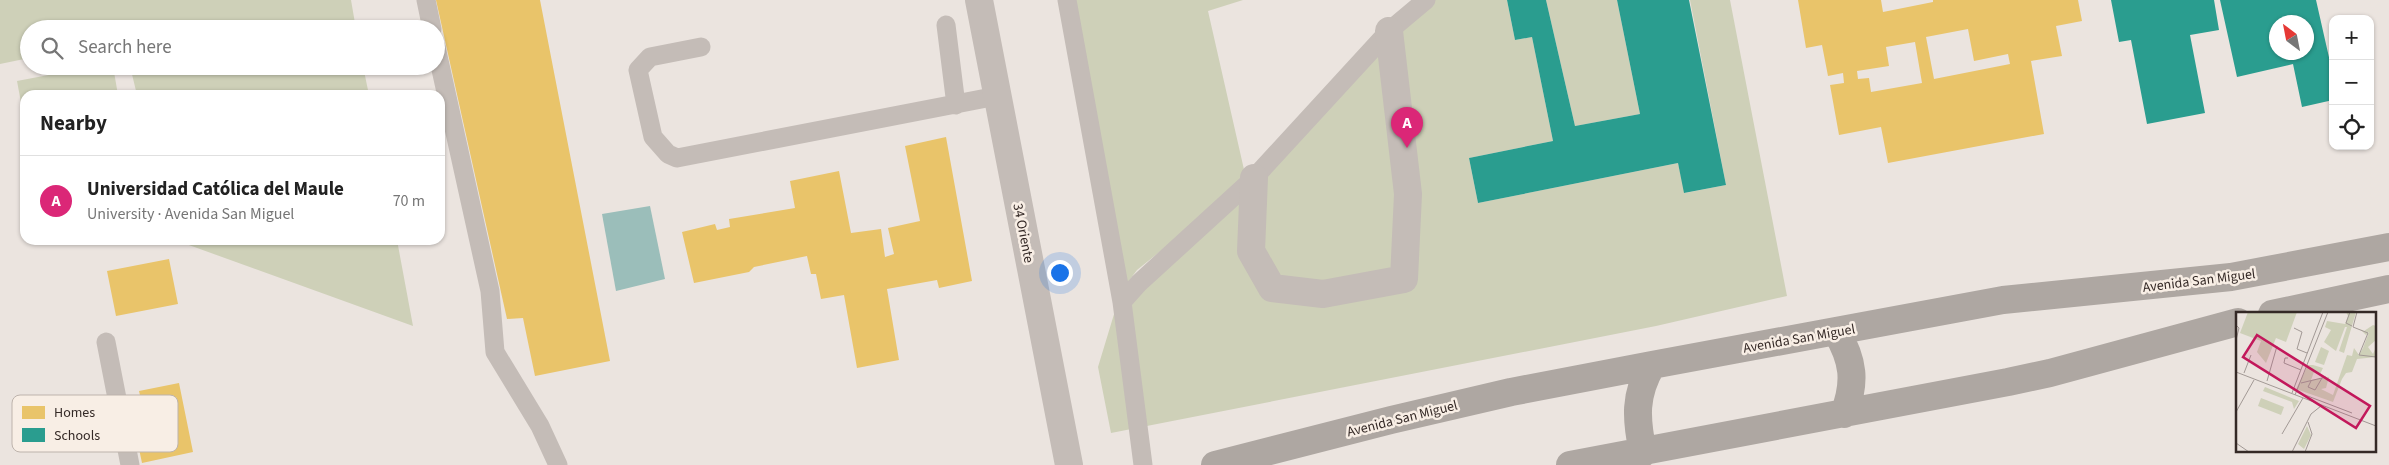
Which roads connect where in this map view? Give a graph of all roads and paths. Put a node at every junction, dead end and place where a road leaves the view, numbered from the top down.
1 (426, 0) edge
2 (979, 0) edge
3 (1067, 0) edge
4 (1426, 0) edge
5 (430, 20) edge
6 (946, 25) dead end
7 (1390, 31) junction
8 (701, 46) dead end
9 (442, 75) edge
10 (997, 96) junction
11 (956, 104) junction
12 (1254, 178) junction
13 (2389, 247) edge
14 (2389, 290) edge
15 (1122, 302) junction
16 (2282, 312) edge
17 (2236, 323) edge
18 (1836, 331) junction
19 (106, 342) dead end
20 (1652, 365) junction
21 (116, 395) edge
22 (1844, 414) junction
23 (127, 452) edge
24 (1643, 453) junction
25 (130, 465) edge
26 (558, 465) edge
27 (1069, 465) edge
28 (1143, 465) edge
29 (1215, 465) edge
30 (1570, 465) edge

1 - 5 lane
2 - 10 street, 34 Oriente
3 - 15 lane
4 - 7 lane
6 - 11 lane
7 - 12 lane
7 - 12 street
8 - 11 lane
9 - 26 lane
10 - 11 lane
10 - 27 street, 34 Oriente
12 - 15 lane
13 - 18 highway, Avenida San Miguel
14 - 16 highway
15 - 28 lane
17 - 22 highway
18 - 20 highway, Avenida San Miguel
18 - 22 highway
19 - 21 lane
20 - 24 highway
20 - 29 highway, Avenida San Miguel
22 - 24 highway
23 - 25 lane
24 - 30 highway

